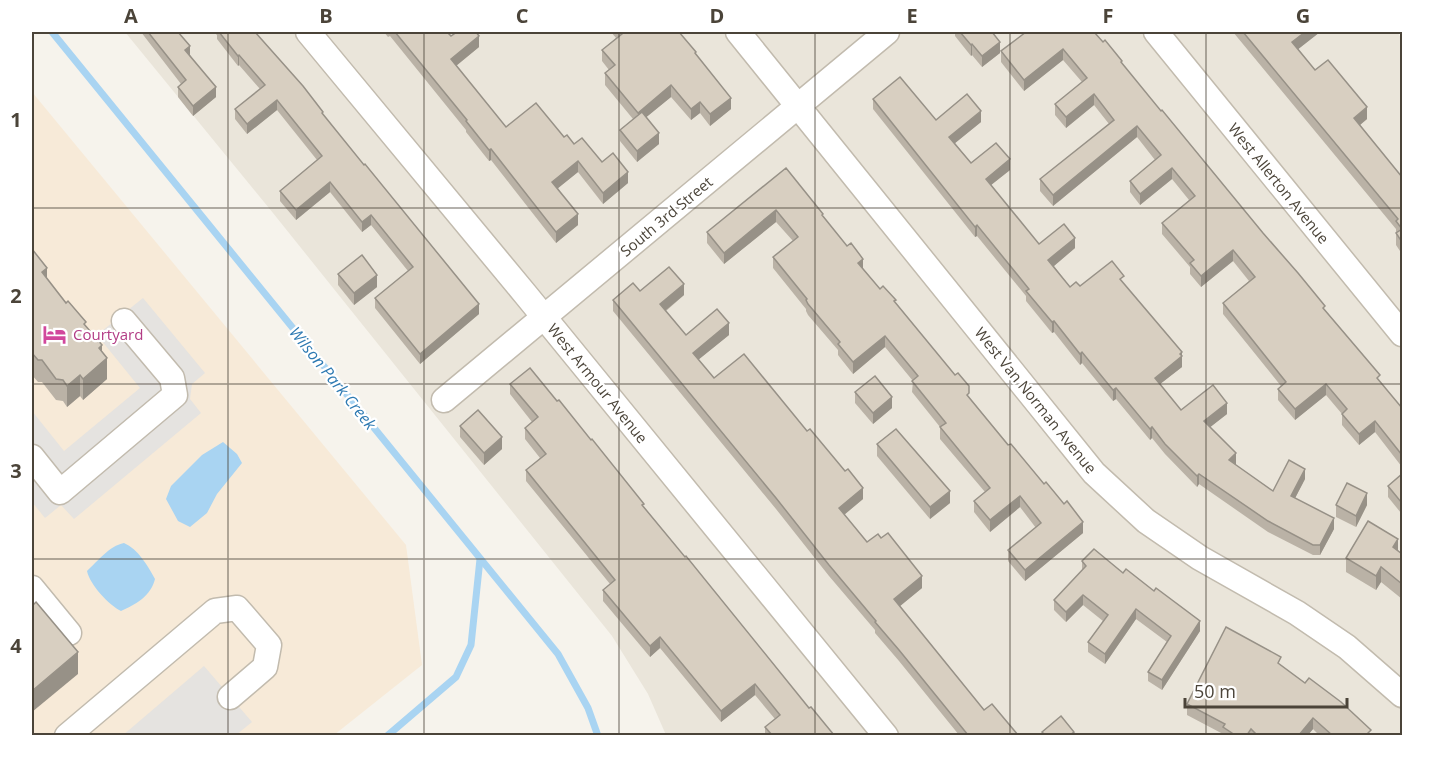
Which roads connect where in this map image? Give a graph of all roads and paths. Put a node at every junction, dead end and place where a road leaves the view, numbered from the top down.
1 (308, 32) edge
2 (738, 32) edge
3 (887, 32) edge
4 (1156, 32) edge
5 (799, 105) junction
6 (544, 317) junction
7 (124, 321) dead end
8 (1402, 334) edge
9 (444, 400) dead end
10 (32, 457) edge
11 (32, 588) edge
12 (69, 633) dead end
13 (1402, 695) edge
14 (230, 697) dead end
15 (67, 735) edge
16 (886, 735) edge

1 - 6 street, West Armour Avenue
2 - 5 street, West Van Norman Avenue
3 - 5 street, South 3rd Street
4 - 8 street, West Allerton Avenue
5 - 6 street, South 3rd Street
5 - 13 street, West Van Norman Avenue
6 - 9 street, South 3rd Street
6 - 16 street, West Armour Avenue
7 - 10 street
11 - 12 street
14 - 15 street

